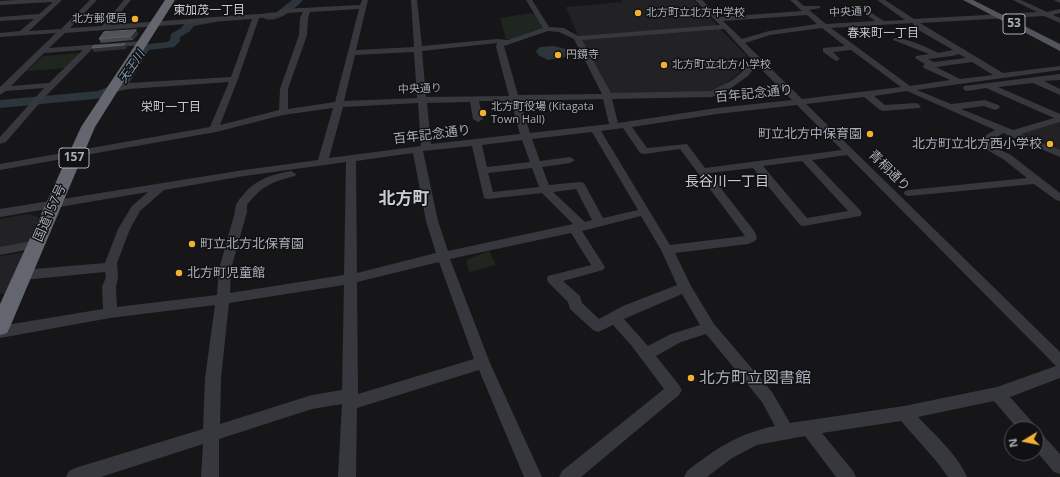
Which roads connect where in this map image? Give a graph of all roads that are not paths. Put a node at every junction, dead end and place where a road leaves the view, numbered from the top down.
1 (52, 0) edge
2 (59, 0) edge
3 (94, 0) edge
4 (128, 0) edge
5 (170, 0) edge
6 (414, 0) edge
7 (529, 0) edge
8 (698, 0) edge
9 (793, 0) edge
10 (880, 0) edge
11 (967, 0) edge
12 (974, 0) edge
13 (1016, 0) edge
14 (1, 2) edge
15 (364, 3) edge
16 (818, 6) dead end
17 (861, 8) dead end
18 (308, 9) junction
19 (804, 10) junction
20 (1060, 11) edge
21 (1047, 14) junction
22 (41, 16) junction
23 (256, 16) junction
24 (1002, 16) junction
25 (0, 19) edge
26 (718, 20) junction
27 (914, 21) junction
28 (1060, 21) edge
29 (881, 22) junction
30 (154, 25) junction
31 (823, 26) junction
32 (726, 27) junction
33 (104, 28) junction
34 (547, 29) junction
35 (60, 31) junction
36 (21, 34) junction
37 (0, 36) edge
38 (577, 38) junction
39 (897, 40) dead end
40 (507, 42) junction
41 (741, 42) junction
42 (142, 43) junction
43 (1060, 44) edge
44 (90, 47) junction
45 (852, 48) junction
46 (1060, 48) edge
47 (417, 49) junction
48 (960, 50) junction
49 (41, 51) junction
50 (352, 53) junction
51 (937, 56) junction
52 (836, 59) dead end
53 (975, 59) junction
54 (760, 63) junction
55 (933, 65) junction
56 (1060, 68) edge
57 (1000, 75) junction
58 (774, 76) junction
59 (1060, 77) edge
60 (234, 79) junction
61 (1033, 80) junction
62 (958, 81) junction
63 (53, 85) junction
64 (988, 86) junction
65 (907, 88) junction
66 (112, 89) junction
67 (1, 91) edge
68 (1060, 92) edge
69 (712, 94) junction
70 (866, 94) junction
71 (919, 94) junction
72 (607, 95) junction
73 (515, 98) junction
74 (474, 99) junction
75 (422, 100) junction
76 (800, 102) junction
77 (339, 104) junction
78 (916, 106) dead end
79 (949, 107) junction
80 (995, 108) dead end
81 (717, 111) junction
82 (283, 112) junction
83 (1060, 118) edge
84 (478, 120) dead end
85 (626, 125) junction
86 (614, 126) junction
87 (595, 128) junction
88 (214, 129) junction
89 (1006, 132) junction
90 (527, 136) junction
91 (0, 141) edge
92 (476, 142) junction
93 (422, 149) junction
94 (850, 152) junction
95 (1060, 154) edge
96 (75, 155) junction
97 (805, 158) junction
98 (351, 159) junction
99 (570, 160) dead end
100 (323, 162) junction
101 (537, 164) junction
102 (756, 164) junction
103 (0, 167) edge
104 (482, 170) junction
105 (313, 171) dead end
106 (703, 171) junction
107 (1036, 180) junction
108 (160, 187) junction
109 (545, 189) junction
110 (909, 193) dead end
111 (1060, 198) edge
112 (55, 204) junction
113 (644, 212) junction
114 (0, 213) edge
115 (599, 222) junction
116 (578, 227) junction
117 (37, 244) junction
118 (0, 250) edge
119 (667, 250) junction
120 (443, 256) junction
121 (111, 267) junction
122 (23, 275) junction
123 (351, 279) junction
124 (685, 287) junction
125 (223, 299) junction
126 (110, 313) junction
127 (614, 317) junction
128 (0, 327) edge
129 (709, 328) junction
130 (0, 332) edge
131 (647, 355) junction
132 (1060, 361) edge
133 (483, 363) junction
134 (1060, 371) edge
135 (997, 394) junction
136 (350, 399) junction
137 (904, 413) junction
138 (1021, 421) edge
139 (808, 427) junction
140 (786, 431) junction
141 (210, 435) junction
142 (1044, 448) edge
143 (1060, 466) edge
144 (75, 477) edge
145 (210, 477) edge
146 (348, 477) edge
147 (533, 477) edge
148 (568, 477) edge
149 (693, 477) edge
150 (847, 477) edge
151 (958, 477) edge

1 - 14 street
2 - 22 street
3 - 35 street
4 - 33 street
5 - 30 highway, 国道157号 / 157
6 - 47 street
7 - 34 street
8 - 26 street, 青桐通り
9 - 19 street
10 - 27 street
11 - 24 main road, 53
12 - 24 main road, 53
13 - 21 street
15 - 18 street
15 - 50 street
16 - 19 street
17 - 29 street
18 - 23 street
18 - 82 street
19 - 26 street
19 - 31 street
20 - 21 street, 中央通り
21 - 24 street, 中央通り
21 - 28 street
22 - 25 street
22 - 36 street
23 - 30 street
23 - 60 street
24 - 27 street, 中央通り
24 - 43 main road, 53
24 - 46 main road, 53
26 - 32 street, 青桐通り
27 - 29 street, 中央通り
27 - 48 street
29 - 31 street, 中央通り
30 - 33 street
30 - 42 highway, 国道157号 / 157
31 - 41 street, 中央通り
31 - 45 street
32 - 38 street
32 - 41 street, 青桐通り
33 - 35 street
34 - 38 street
34 - 40 street
35 - 36 street
35 - 49 street
36 - 37 street
38 - 72 street
39 - 51 street
40 - 47 street
40 - 73 street
41 - 54 street, 青桐通り
41 - 58 street
42 - 44 street
42 - 66 highway, 国道157号 / 157
44 - 49 street
44 - 63 street
45 - 52 street
45 - 65 street
47 - 50 street
47 - 75 street
48 - 51 street
48 - 53 street
49 - 67 street
50 - 77 street
51 - 55 street
53 - 55 street
53 - 57 street
54 - 58 street, 青桐通り
54 - 69 street, 中央通り
55 - 62 street
56 - 57 street, 百年記念通り
57 - 62 street, 百年記念通り
58 - 76 street, 青桐通り
59 - 61 street
60 - 66 street
60 - 88 street
61 - 64 street
61 - 68 street
62 - 65 street, 百年記念通り
63 - 67 street
63 - 91 street
64 - 71 street
64 - 83 street
65 - 70 street, 百年記念通り
65 - 71 street
66 - 96 highway, 国道157号 / 157
69 - 72 street, 中央通り
69 - 81 street
70 - 76 street, 百年記念通り
70 - 78 street
71 - 79 street
72 - 73 street, 中央通り
72 - 86 street
73 - 74 street, 中央通り
73 - 90 street
74 - 75 street, 中央通り
74 - 84 street
75 - 77 street, 中央通り
75 - 93 street
76 - 81 street, 百年記念通り
76 - 94 street, 青桐通り
77 - 82 street, 中央通り
77 - 100 street
79 - 80 street
79 - 89 street
81 - 85 street, 百年記念通り
82 - 88 street, 中央通り
83 - 89 street
85 - 86 street, 百年記念通り
85 - 106 street
86 - 87 street, 百年記念通り
87 - 90 street, 百年記念通り
87 - 113 street
88 - 96 street, 中央通り
89 - 95 street
89 - 107 street
90 - 92 street, 百年記念通り
90 - 101 street
92 - 93 street, 百年記念通り
92 - 104 street
93 - 98 street, 百年記念通り
93 - 120 street
94 - 97 street
94 - 132 street, 青桐通り
96 - 103 street, 中央通り
96 - 112 highway, 国道157号 / 157
97 - 102 street
97 - 102 street
98 - 100 street, 百年記念通り
98 - 123 street
99 - 101 street
100 - 108 street, 百年記念通り
101 - 104 street
101 - 109 street
102 - 106 street
104 - 109 street
105 - 125 street
106 - 119 street
107 - 110 street
107 - 111 street
108 - 112 street, 百年記念通り
108 - 121 street
109 - 115 street
109 - 116 street
112 - 114 street, 百年記念通り
112 - 117 highway, 国道157号 / 157
113 - 115 street
113 - 119 street
115 - 116 street
116 - 120 street
116 - 127 street
117 - 118 street
117 - 122 highway, 国道157号 / 157
119 - 124 street
120 - 123 street
120 - 133 street
121 - 122 street
121 - 126 street
122 - 128 highway, 国道157号 / 157
123 - 125 street
123 - 136 street
124 - 127 street
124 - 129 street
125 - 126 street
125 - 141 street
126 - 130 street
127 - 131 street
129 - 131 street
129 - 140 street
131 - 148 street
133 - 136 street
133 - 147 street
134 - 135 street
135 - 137 street
135 - 138 street
136 - 141 street
136 - 146 street
137 - 139 street
137 - 151 street
139 - 140 street
139 - 150 street
140 - 149 street
141 - 144 street
141 - 145 street
142 - 143 street

